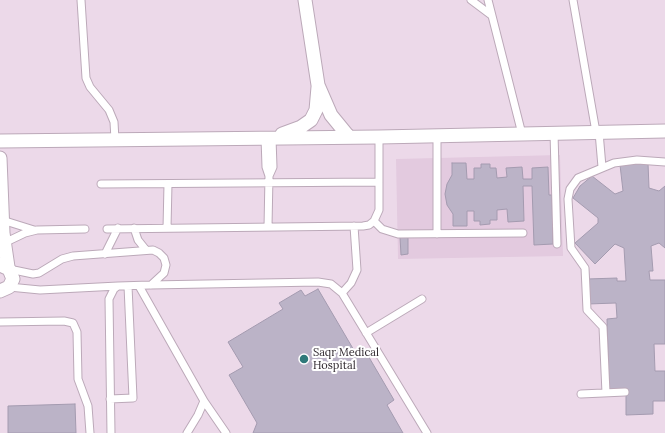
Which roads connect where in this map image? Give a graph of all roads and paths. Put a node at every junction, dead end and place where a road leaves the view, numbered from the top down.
1 (81, 0) edge
2 (305, 0) edge
3 (471, 0) edge
4 (488, 0) edge
5 (573, 0) edge
6 (491, 15) junction
7 (318, 85) junction
8 (665, 131) edge
9 (598, 132) junction
10 (554, 133) junction
11 (522, 134) junction
12 (437, 136) junction
13 (349, 137) junction
14 (378, 137) junction
15 (268, 138) junction
16 (115, 140) junction
17 (0, 141) edge
18 (0, 158) edge
19 (665, 162) edge
20 (602, 167) junction
21 (269, 180) junction
22 (379, 182) junction
23 (100, 184) dead end
24 (168, 184) junction
25 (2, 220) junction
26 (374, 221) junction
27 (354, 226) junction
28 (268, 227) junction
29 (118, 228) junction
30 (134, 228) junction
31 (167, 228) junction
32 (85, 229) dead end
33 (107, 229) dead end
34 (37, 230) junction
35 (523, 233) dead end
36 (437, 234) junction
37 (4, 243) junction
38 (557, 244) dead end
39 (146, 250) junction
40 (105, 254) junction
41 (6, 267) edge
42 (150, 285) junction
43 (118, 286) junction
44 (128, 286) junction
45 (139, 286) junction
46 (4, 289) edge
47 (342, 293) junction
48 (422, 299) dead end
49 (0, 322) edge
50 (366, 333) junction
51 (625, 392) dead end
52 (606, 393) junction
53 (581, 394) dead end
54 (110, 399) junction
55 (204, 401) junction
56 (90, 433) edge
57 (111, 433) edge
58 (188, 433) edge
59 (226, 433) edge
60 (427, 433) edge

1 - 16 lane
2 - 7 street
3 - 6 lane
4 - 6 lane
5 - 9 lane
6 - 11 lane
7 - 13 street
7 - 15 street
8 - 9 street
9 - 10 street
9 - 20 lane
10 - 11 street
10 - 38 lane
11 - 12 street
12 - 14 street
12 - 36 lane
13 - 14 street
13 - 15 street
14 - 22 lane
15 - 16 street
15 - 21 lane
16 - 17 street
18 - 25 street
19 - 20 lane
20 - 52 lane
21 - 22 lane
21 - 24 lane
21 - 28 lane
22 - 26 lane
23 - 24 lane
24 - 31 lane
25 - 34 lane
25 - 37 street
26 - 27 lane
26 - 36 lane
27 - 28 lane
27 - 47 lane
28 - 31 lane
29 - 30 lane
29 - 33 lane
29 - 40 lane
30 - 31 lane
30 - 39 lane
32 - 34 lane
34 - 37 lane
35 - 36 lane
37 - 41 street
39 - 40 lane
39 - 42 lane
40 - 41 lane
41 - 46 street
42 - 45 lane
42 - 47 lane
43 - 44 lane
43 - 46 lane
43 - 54 lane
44 - 45 lane
44 - 54 lane
45 - 55 lane
47 - 50 lane
48 - 50 lane
49 - 56 lane
50 - 60 lane
51 - 52 lane
52 - 53 lane
54 - 57 lane
55 - 58 lane
55 - 59 lane

